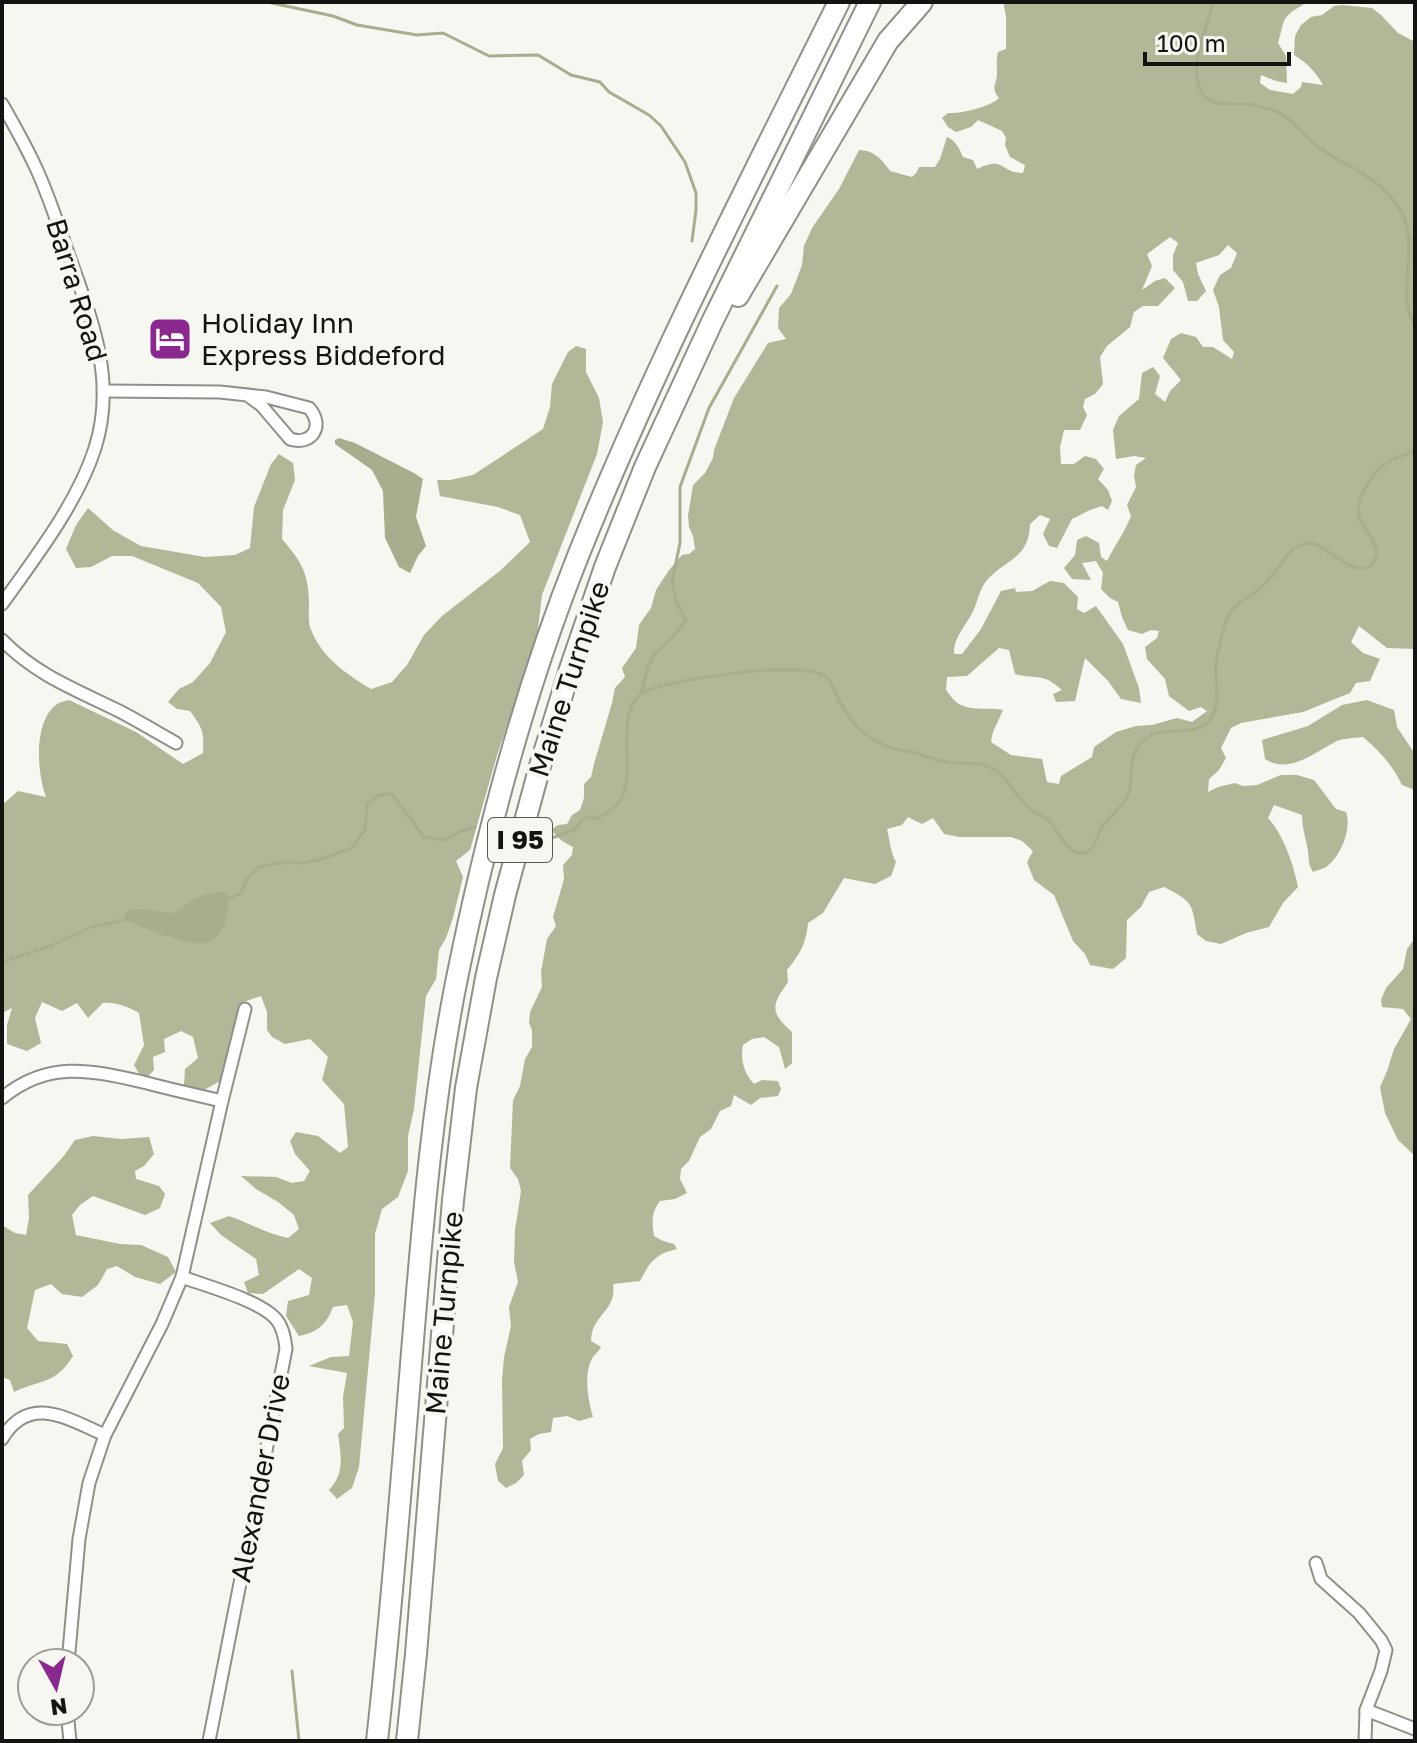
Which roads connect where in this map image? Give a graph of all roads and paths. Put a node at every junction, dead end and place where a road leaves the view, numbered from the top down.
1 (825, 2) edge
2 (839, 2) edge
3 (870, 2) edge
4 (922, 2) edge
5 (814, 52) junction
6 (2, 104) edge
7 (712, 322) junction
8 (103, 391) junction
9 (247, 395) junction
10 (304, 406) junction
11 (285, 435) junction
12 (2, 604) edge
13 (2, 640) edge
14 (176, 743) dead end
15 (245, 1009) dead end
16 (2, 1098) edge
17 (222, 1101) junction
18 (182, 1277) junction
19 (105, 1435) junction
20 (2, 1439) edge
21 (1316, 1563) dead end
22 (70, 1647) edge
23 (1366, 1710) junction
24 (1415, 1729) edge
25 (209, 1741) edge
26 (377, 1741) edge
27 (407, 1741) edge
28 (1365, 1741) edge

1 - 5 highway
2 - 5 highway, Maine Turnpike / I 95
3 - 7 highway, Maine Turnpike / I 95
4 - 7 highway
5 - 26 highway, Maine Turnpike / I 95
6 - 8 street, Barra Road
7 - 27 highway, Maine Turnpike / I 95
8 - 9 street
8 - 12 street, Barra Road
9 - 10 street
9 - 11 street
10 - 11 street
10 - 11 street
13 - 14 street
15 - 17 street
16 - 17 street
17 - 18 street
18 - 19 street
18 - 25 street, Alexander Drive
19 - 20 street
19 - 22 street
21 - 23 street
23 - 24 street
23 - 28 street

